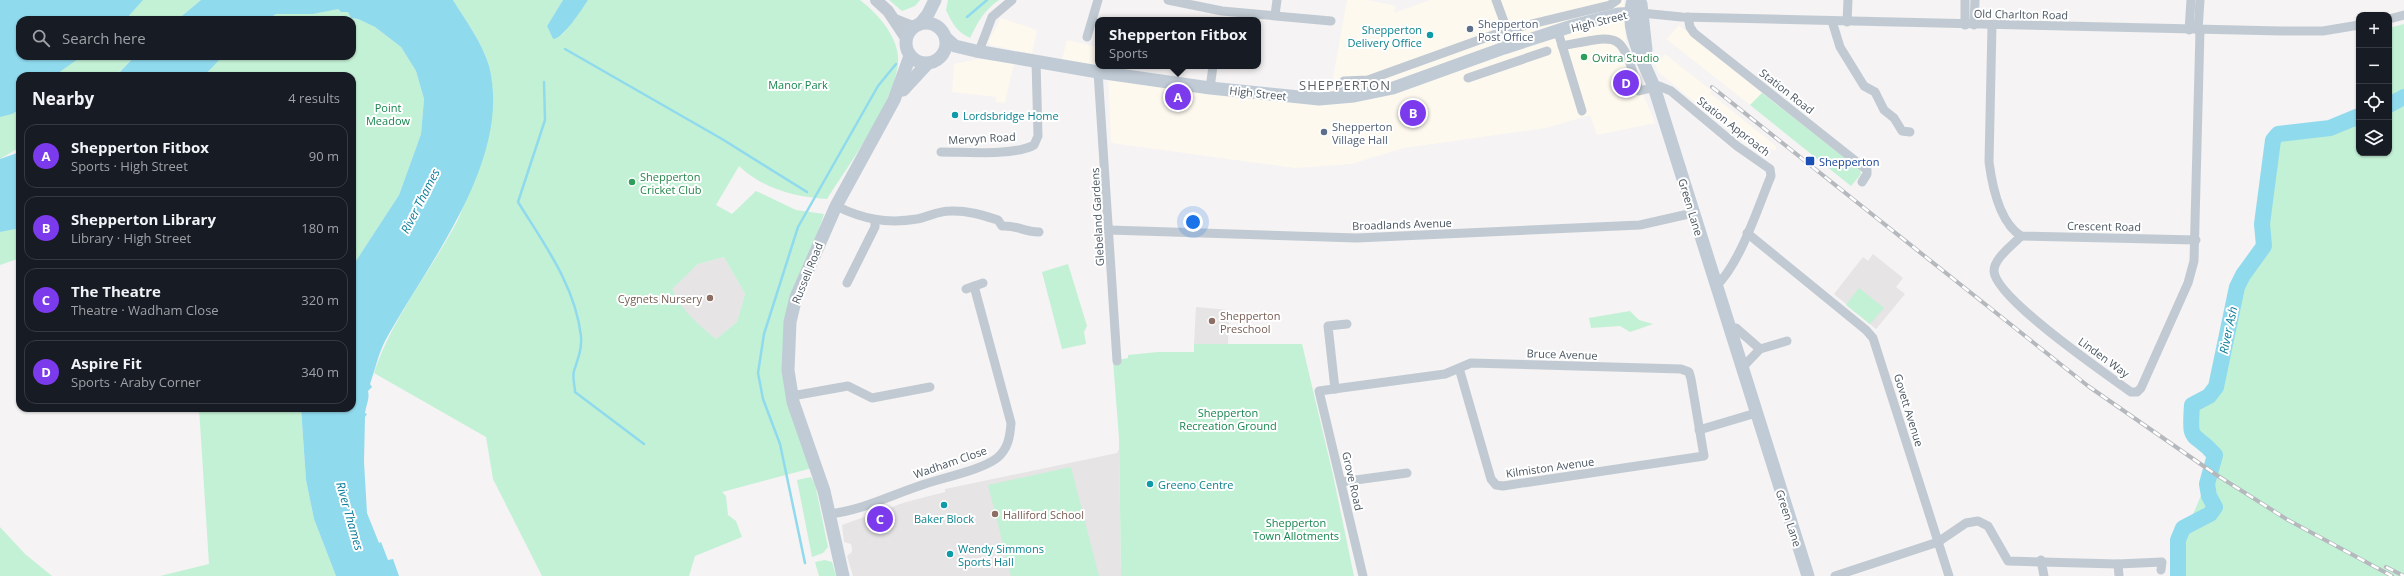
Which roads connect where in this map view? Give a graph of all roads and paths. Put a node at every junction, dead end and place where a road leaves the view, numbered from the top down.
1 (876, 0) edge
2 (936, 0) edge
3 (1012, 0) edge
4 (1098, 0) edge
5 (1168, 0) edge
6 (1277, 0) edge
7 (1496, 0) edge
8 (1617, 0) edge
9 (1848, 0) edge
10 (1965, 0) edge
11 (1975, 0) edge
12 (2191, 0) edge
13 (2200, 0) edge
14 (1636, 11) edge
15 (1275, 15) junction
16 (2404, 15) edge
17 (1222, 16) edge
18 (1685, 17) junction
19 (2392, 18) edge
20 (1331, 21) dead end
21 (1832, 21) junction
22 (1847, 22) junction
23 (1970, 25) junction
24 (2356, 25) edge
25 (937, 26) junction
26 (1992, 26) junction
27 (913, 30) junction
28 (1507, 30) junction
29 (2196, 30) junction
30 (1558, 32) junction
31 (1087, 37) dead end
32 (946, 38) junction
33 (1519, 43) junction
34 (1562, 46) junction
35 (977, 51) junction
36 (1547, 51) dead end
37 (910, 56) junction
38 (942, 56) junction
39 (1524, 58) junction
40 (1470, 60) junction
41 (1036, 61) junction
42 (927, 64) junction
43 (1213, 69) edge
44 (1098, 72) junction
45 (1654, 87) junction
46 (1210, 88) junction
47 (1339, 98) junction
48 (894, 100) junction
49 (1582, 111) dead end
50 (1910, 132) dead end
51 (941, 152) dead end
52 (1862, 182) dead end
53 (836, 206) junction
54 (1693, 213) junction
55 (875, 220) junction
56 (1109, 230) junction
57 (1039, 232) dead end
58 (1747, 232) junction
59 (2021, 236) junction
60 (2196, 240) junction
61 (847, 283) dead end
62 (974, 286) dead end
63 (1716, 286) junction
64 (1347, 324) dead end
65 (1729, 328) junction
66 (1787, 341) dead end
67 (1760, 349) junction
68 (1117, 361) dead end
69 (1459, 368) junction
70 (1742, 368) junction
71 (930, 386) dead end
72 (1335, 389) junction
73 (1320, 391) joint
74 (792, 396) junction
75 (1756, 414) junction
76 (1699, 430) junction
77 (1407, 473) dead end
78 (1341, 482) junction
79 (829, 514) junction
80 (1938, 542) junction
81 (2041, 560) junction
82 (2118, 564) junction
83 (2161, 570) dead end
84 (843, 576) edge
85 (1363, 576) edge
86 (1808, 576) edge
87 (1835, 576) edge
88 (1949, 576) edge
89 (2044, 576) edge
90 (2119, 576) edge

1 - 27 street
2 - 25 main road
2 - 27 main road
3 - 35 street
4 - 31 street
5 - 17 street
6 - 15 street
7 - 28 street
8 - 28 street
9 - 22 street
10 - 23 street
11 - 23 street
12 - 29 street
13 - 29 street
14 - 18 street, Old Charlton Road
14 - 30 main road, High Street
14 - 45 main road, Green Lane
15 - 17 street
15 - 20 street
16 - 19 street
18 - 21 street, Old Charlton Road
18 - 52 street, Station Road
21 - 22 street, Old Charlton Road
21 - 50 street
22 - 23 street, Old Charlton Road
23 - 26 street, Old Charlton Road
24 - 29 street, Old Charlton Road
25 - 27 main road
25 - 32 main road
26 - 29 street, Old Charlton Road
26 - 59 street
27 - 37 main road
28 - 47 street
29 - 60 street
30 - 33 main road, High Street
30 - 34 street
32 - 35 main road, High Street
32 - 38 main road
33 - 39 street
33 - 40 main road, High Street
34 - 45 street, Station Approach
34 - 49 street
35 - 38 main road, High Street
35 - 41 main road, High Street
36 - 39 street
37 - 42 main road
37 - 48 main road, Russell Road
38 - 42 main road
39 - 40 street
40 - 47 main road, High Street
41 - 44 main road, High Street
41 - 51 street, Mervyn Road
42 - 48 main road, Russell Road
43 - 46 street
44 - 46 main road, High Street
44 - 56 street, Glebeland Gardens
45 - 54 main road, Green Lane
45 - 58 street, Station Approach
46 - 47 main road, High Street
48 - 53 main road, Russell Road
53 - 55 street
53 - 74 main road, Russell Road
54 - 56 street, Broadlands Avenue
54 - 63 main road, Green Lane
55 - 57 street
55 - 61 street
56 - 68 street, Glebeland Gardens
58 - 63 street, Station Approach
58 - 80 street, Govett Avenue
59 - 60 street, Crescent Road
59 - 60 street, Linden Way
62 - 79 street, Wadham Close
63 - 65 main road, Green Lane
64 - 72 street
65 - 67 street
65 - 70 main road, Green Lane
66 - 67 street
67 - 70 street
69 - 72 street, Bruce Avenue
69 - 76 street, Bruce Avenue
69 - 76 street, Kilmiston Avenue
70 - 75 main road, Green Lane
71 - 74 street
72 - 73 street, Bruce Avenue
73 - 78 street, Grove Road
74 - 79 main road, Russell Road
75 - 76 street
75 - 86 main road, Green Lane
77 - 78 street
78 - 85 street, Grove Road
79 - 84 main road, Russell Road
80 - 81 street
80 - 87 street
80 - 88 street, Govett Avenue
81 - 82 street
81 - 89 street
82 - 83 street
82 - 90 street

